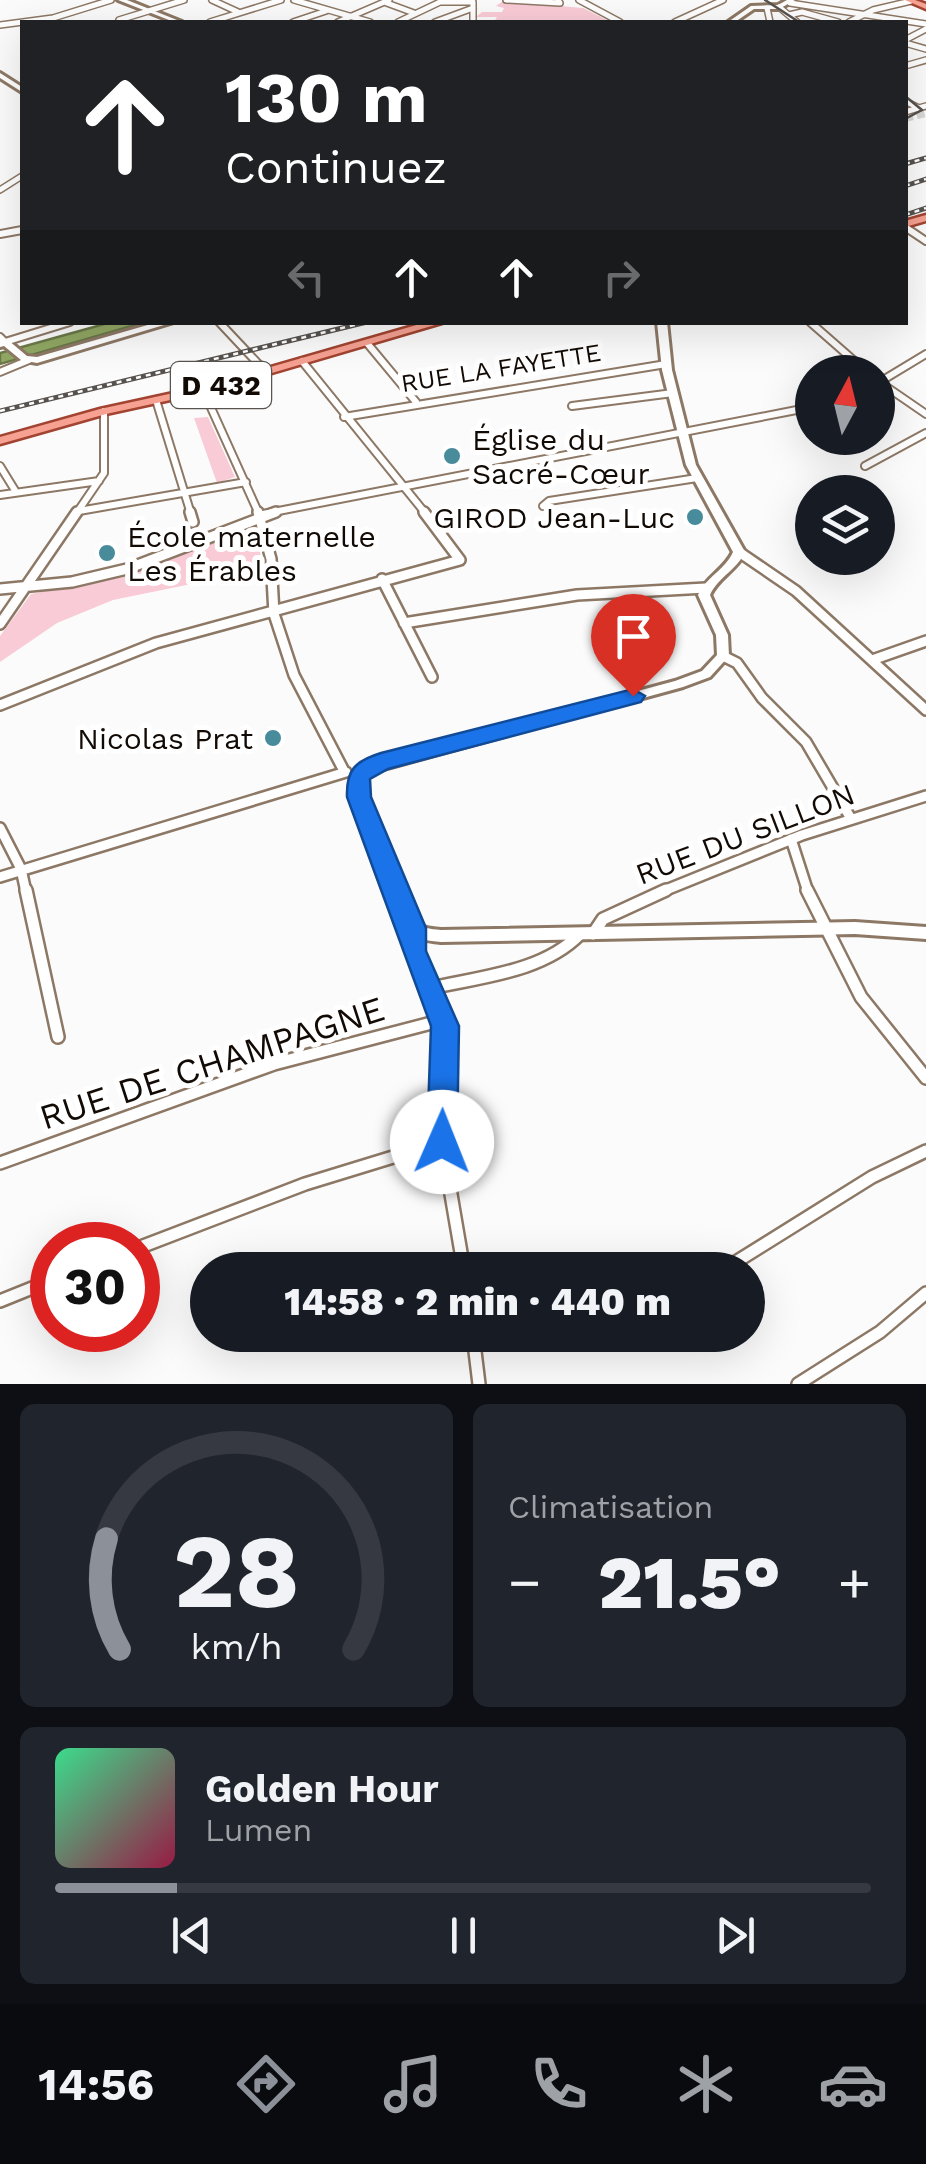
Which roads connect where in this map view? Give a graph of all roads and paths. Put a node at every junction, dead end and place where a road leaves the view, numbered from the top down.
1 (112, 0) edge
2 (122, 0) edge
3 (184, 0) edge
4 (212, 0) edge
5 (253, 0) edge
6 (281, 0) edge
7 (294, 0) edge
8 (506, 0) edge
9 (579, 0) edge
10 (722, 0) edge
11 (910, 0) edge
12 (384, 1) edge
13 (791, 1) edge
14 (558, 2) edge
15 (261, 5) junction
16 (472, 6) edge
17 (778, 7) junction
18 (926, 7) edge
19 (767, 8) junction
20 (147, 10) junction
21 (329, 10) junction
22 (238, 12) junction
23 (414, 13) junction
24 (866, 14) junction
25 (789, 16) junction
26 (350, 17) junction
27 (56, 20) edge
28 (122, 20) edge
29 (172, 20) edge
30 (216, 20) edge
31 (299, 20) edge
32 (343, 20) edge
33 (362, 20) edge
34 (402, 20) edge
35 (440, 20) edge
36 (616, 20) edge
37 (679, 20) edge
38 (735, 20) edge
39 (770, 20) edge
40 (794, 20) edge
41 (831, 20) edge
42 (853, 20) edge
43 (896, 20) edge
44 (0, 75) edge
45 (18, 83) edge
46 (50, 325) edge
47 (158, 325) edge
48 (221, 325) edge
49 (430, 325) edge
50 (662, 325) edge
51 (813, 325) edge
52 (4, 343) edge
53 (367, 343) junction
54 (926, 354) edge
55 (848, 355) edge
56 (28, 359) junction
57 (302, 362) junction
58 (666, 364) junction
59 (0, 372) edge
60 (266, 372) junction
61 (895, 372) edge
62 (203, 390) junction
63 (673, 392) junction
64 (895, 393) edge
65 (156, 400) junction
66 (416, 402) junction
67 (572, 406) dead end
68 (104, 411) junction
69 (795, 411) edge
70 (926, 414) edge
71 (344, 417) junction
72 (926, 433) edge
73 (683, 435) junction
74 (0, 440) edge
75 (0, 466) edge
76 (865, 466) dead end
77 (697, 478) junction
78 (99, 480) junction
79 (246, 482) junction
80 (404, 486) junction
81 (16, 492) junction
82 (184, 494) junction
83 (0, 495) edge
84 (543, 506) dead end
85 (79, 510) junction
86 (258, 515) junction
87 (193, 522) dead end
88 (739, 552) junction
89 (456, 562) joint
90 (382, 579) junction
91 (26, 587) junction
92 (0, 588) edge
93 (706, 588) junction
94 (274, 614) junction
95 (404, 623) junction
96 (0, 624) edge
97 (926, 641) edge
98 (723, 656) junction
99 (872, 660) junction
100 (432, 677) dead end
101 (0, 704) edge
102 (926, 710) edge
103 (351, 773) junction
104 (926, 796) edge
105 (850, 817) junction
106 (0, 828) edge
107 (790, 839) junction
108 (21, 869) junction
109 (0, 877) edge
110 (412, 928) junction
111 (825, 929) junction
112 (926, 933) edge
113 (586, 934) junction
114 (427, 989) junction
115 (443, 1020) junction
116 (58, 1037) dead end
117 (926, 1078) edge
118 (442, 1142) junction
119 (926, 1150) edge
120 (0, 1163) edge
121 (160, 1240) edge
122 (461, 1252) edge
123 (752, 1252) edge
124 (30, 1289) edge
125 (926, 1293) edge
126 (0, 1301) edge
127 (475, 1352) edge
128 (479, 1384) edge
129 (798, 1384) edge

1 - 27 street
2 - 20 main road
3 - 20 street
4 - 22 street
5 - 15 street
6 - 15 street
7 - 21 street
8 - 14 street
9 - 36 street
10 - 37 street
11 - 18 main road
11 - 24 street
12 - 23 street
12 - 26 street
13 - 17 main road
13 - 24 street
15 - 22 street
16 - 23 street
16 - 35 street
17 - 19 main road
17 - 25 street
19 - 38 main road
19 - 39 street
20 - 28 street
20 - 29 main road
21 - 26 street
21 - 31 street
22 - 30 street
23 - 34 street
24 - 42 street
24 - 43 street
25 - 40 street
25 - 41 street
26 - 32 street
26 - 33 street
44 - 45 main road
46 - 52 street
47 - 56 main road
48 - 60 street
49 - 53 main road, D 432
50 - 58 main road
51 - 55 street
52 - 56 main road
53 - 57 main road, D 432
53 - 66 street
54 - 61 street
56 - 59 street
57 - 60 main road, D 432
57 - 71 street
58 - 63 main road
58 - 66 street, RUE LA FAYETTE
60 - 62 main road, D 432
62 - 65 main road, D 432
62 - 79 street
63 - 67 street
63 - 73 main road
64 - 70 street
65 - 68 main road, D 432
65 - 82 street
66 - 71 street, RUE LA FAYETTE
68 - 74 main road, D 432
68 - 78 street
69 - 73 street
71 - 80 street
72 - 76 street
73 - 77 main road
73 - 80 street
75 - 81 street
77 - 84 street
77 - 88 main road
78 - 81 street
78 - 85 street
79 - 82 street
79 - 86 street
80 - 86 street
80 - 89 street
81 - 83 street
82 - 85 street
82 - 87 street
85 - 91 street
86 - 91 street
86 - 94 street
88 - 93 main road
88 - 99 street
89 - 90 street
90 - 94 street
90 - 95 street
91 - 92 street
91 - 96 street
93 - 95 street
93 - 98 main road
94 - 101 street
94 - 103 street
95 - 100 street
97 - 99 street
98 - 103 main road
98 - 105 street
99 - 102 street
103 - 108 street
103 - 110 main road
104 - 105 street, RUE DU SILLON
105 - 107 street, RUE DU SILLON
106 - 108 street
107 - 111 street
107 - 113 street, RUE DU SILLON
108 - 109 street
108 - 116 street
110 - 113 main road
110 - 114 street
111 - 112 main road
111 - 113 main road
111 - 117 street
113 - 114 street, RUE DU SILLON
114 - 115 street
115 - 118 street
115 - 120 street, RUE DE CHAMPAGNE
118 - 121 street
118 - 122 street
119 - 123 street
124 - 126 street
125 - 129 street
127 - 128 street

